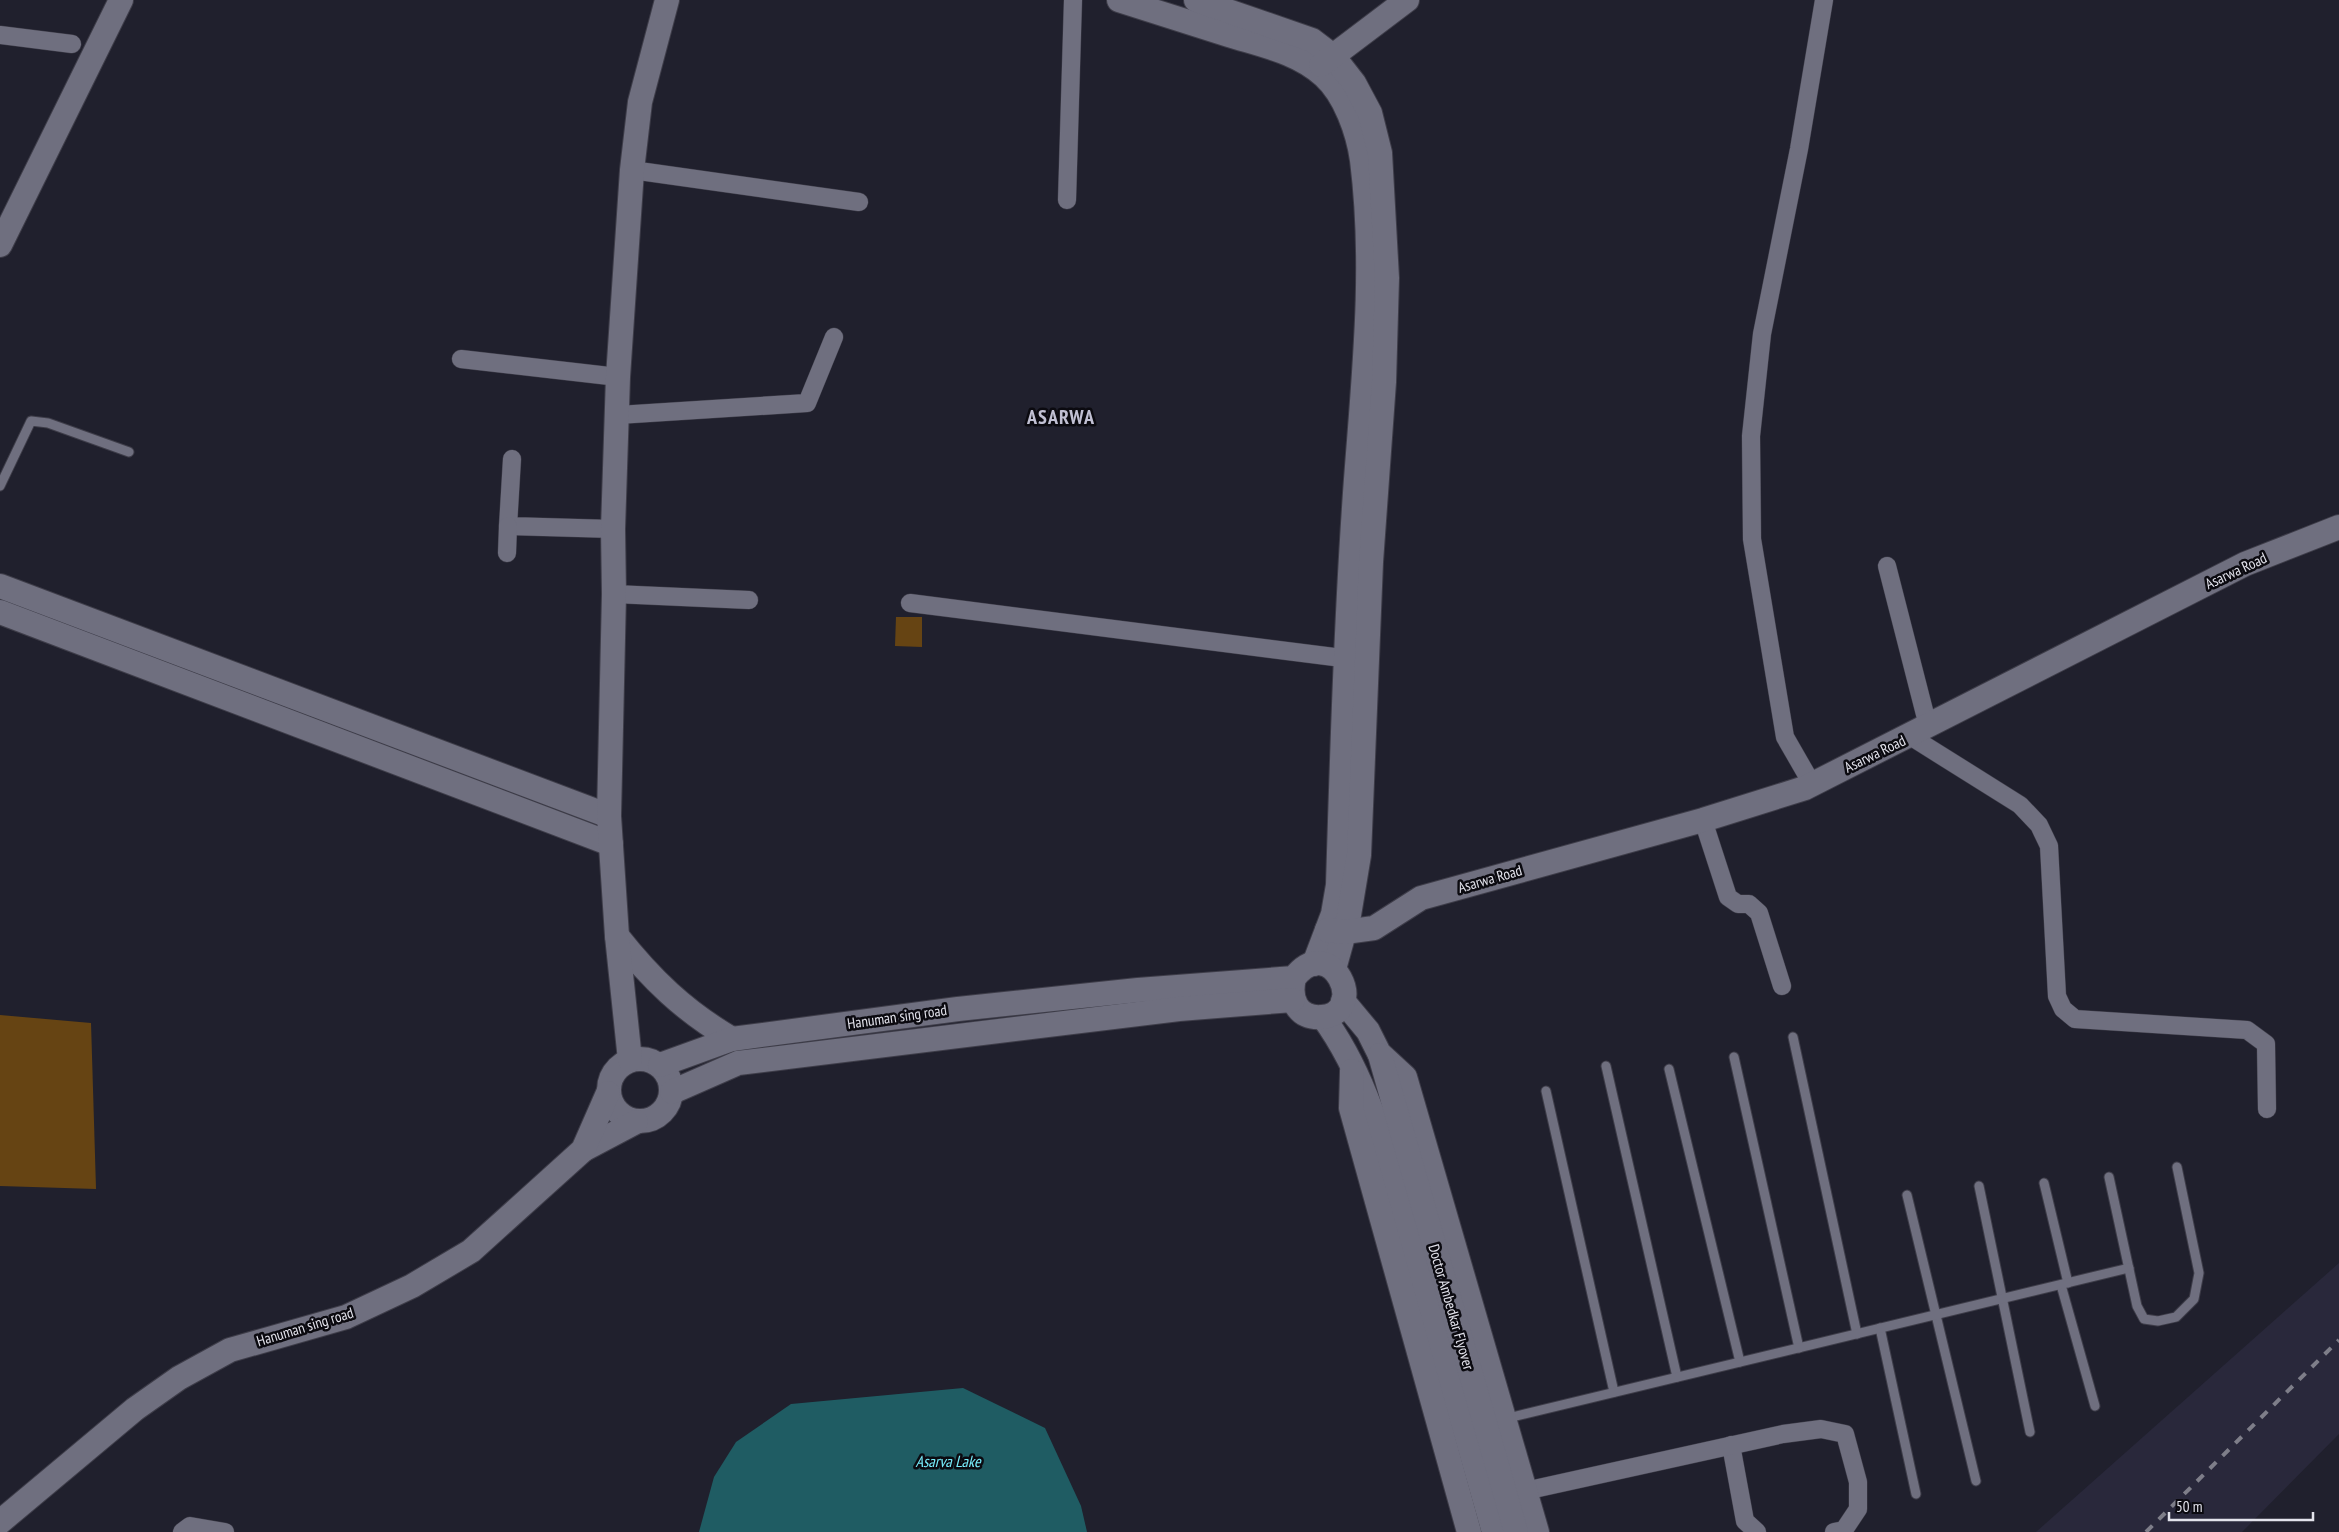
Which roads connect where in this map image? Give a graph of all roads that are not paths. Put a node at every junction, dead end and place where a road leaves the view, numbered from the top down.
1 (121, 0) edge
2 (667, 0) edge
3 (1073, 0) edge
4 (1119, 0) edge
5 (1196, 0) edge
6 (1407, 0) edge
7 (1824, 0) edge
8 (0, 35) edge
9 (72, 44) dead end
10 (1324, 63) junction
11 (632, 170) junction
12 (1067, 200) dead end
13 (859, 202) dead end
14 (0, 246) edge
15 (834, 337) dead end
16 (462, 359) dead end
17 (618, 377) junction
18 (618, 415) junction
19 (129, 452) dead end
20 (512, 459) dead end
21 (0, 486) edge
22 (508, 526) junction
23 (2339, 527) edge
24 (613, 529) junction
25 (507, 553) dead end
26 (1888, 566) dead end
27 (0, 586) edge
28 (614, 594) junction
29 (749, 600) dead end
30 (910, 603) dead end
31 (0, 612) edge
32 (1356, 659) junction
33 (1919, 731) junction
34 (1812, 784) junction
35 (610, 816) junction
36 (1703, 820) junction
37 (611, 844) junction
38 (1339, 923) junction
39 (616, 936) junction
40 (1324, 966) junction
41 (1782, 986) dead end
42 (1293, 989) junction
43 (1343, 1001) junction
44 (1015, 1003) junction
45 (1323, 1017) junction
46 (1019, 1029) junction
47 (1793, 1037) dead end
48 (732, 1039) junction
49 (1380, 1053) junction
50 (1734, 1058) dead end
51 (630, 1060) junction
52 (1352, 1064) junction
53 (660, 1066) junction
54 (1606, 1066) dead end
55 (1669, 1069) dead end
56 (1546, 1091) dead end
57 (672, 1092) junction
58 (608, 1093) junction
59 (2268, 1109) dead end
60 (636, 1122) junction
61 (583, 1150) junction
62 (2177, 1167) dead end
63 (2109, 1177) dead end
64 (2044, 1183) dead end
65 (1979, 1186) dead end
66 (1908, 1195) dead end
67 (2129, 1268) junction
68 (2065, 1284) junction
69 (2003, 1299) junction
70 (1936, 1315) junction
71 (1880, 1328) junction
72 (1857, 1334) junction
73 (1799, 1348) junction
74 (1740, 1362) junction
75 (1677, 1377) junction
76 (1614, 1392) junction
77 (2095, 1406) dead end
78 (1504, 1419) junction
79 (2030, 1432) dead end
80 (1731, 1445) junction
81 (1976, 1482) dead end
82 (1525, 1491) junction
83 (1916, 1494) dead end
84 (0, 1522) edge
85 (182, 1532) edge
86 (225, 1532) edge
87 (1469, 1532) edge
88 (1494, 1532) edge
89 (1516, 1532) edge
90 (1537, 1532) edge
91 (1757, 1532) edge
92 (1834, 1532) edge

1 - 14 street
2 - 11 street
3 - 12 street
4 - 10 street
5 - 10 street
6 - 10 street
7 - 34 street
8 - 9 street
10 - 32 street
11 - 13 street
11 - 17 street
15 - 18 street
16 - 17 street
17 - 18 street
18 - 24 street
19 - 21 lane
20 - 22 street
22 - 24 street
22 - 25 street
23 - 33 street, Asarwa Road
24 - 28 street
26 - 33 street
27 - 35 street
28 - 29 street
28 - 35 street
30 - 32 street
31 - 37 street
32 - 38 street
33 - 34 street, Asarwa Road
33 - 59 street
34 - 36 street, Asarwa Road
35 - 37 street
36 - 38 street, Asarwa Road
36 - 41 street
37 - 39 street
38 - 40 street
39 - 48 street
39 - 51 street
40 - 42 street
40 - 43 street
42 - 44 street, Hanuman sing road
42 - 45 street
42 - 46 street
43 - 45 street
43 - 49 street
44 - 46 street
44 - 48 street, Hanuman sing road
45 - 52 street, Doctor Ambedkar Flyover
46 - 57 street
47 - 72 lane
48 - 53 street, Hanuman sing road
49 - 78 street
49 - 89 street, Doctor Ambedkar Flyover
50 - 73 lane
51 - 53 street
51 - 58 street
52 - 87 street
52 - 88 street, Doctor Ambedkar Flyover
53 - 57 street
54 - 75 lane
55 - 74 lane
56 - 76 lane
57 - 60 street
58 - 60 street
58 - 61 street, Hanuman sing road
60 - 61 street
61 - 84 street, Hanuman sing road
62 - 67 lane
63 - 67 lane
64 - 68 lane
65 - 69 lane
66 - 70 lane
67 - 68 lane
68 - 69 lane
68 - 77 lane
69 - 70 lane
69 - 79 lane
70 - 71 lane
70 - 81 lane
71 - 72 lane
71 - 83 lane
72 - 73 lane
73 - 74 lane
74 - 75 lane
75 - 76 lane
76 - 78 lane
78 - 82 street
80 - 82 street
80 - 91 street
80 - 92 street
82 - 90 street
85 - 86 street

